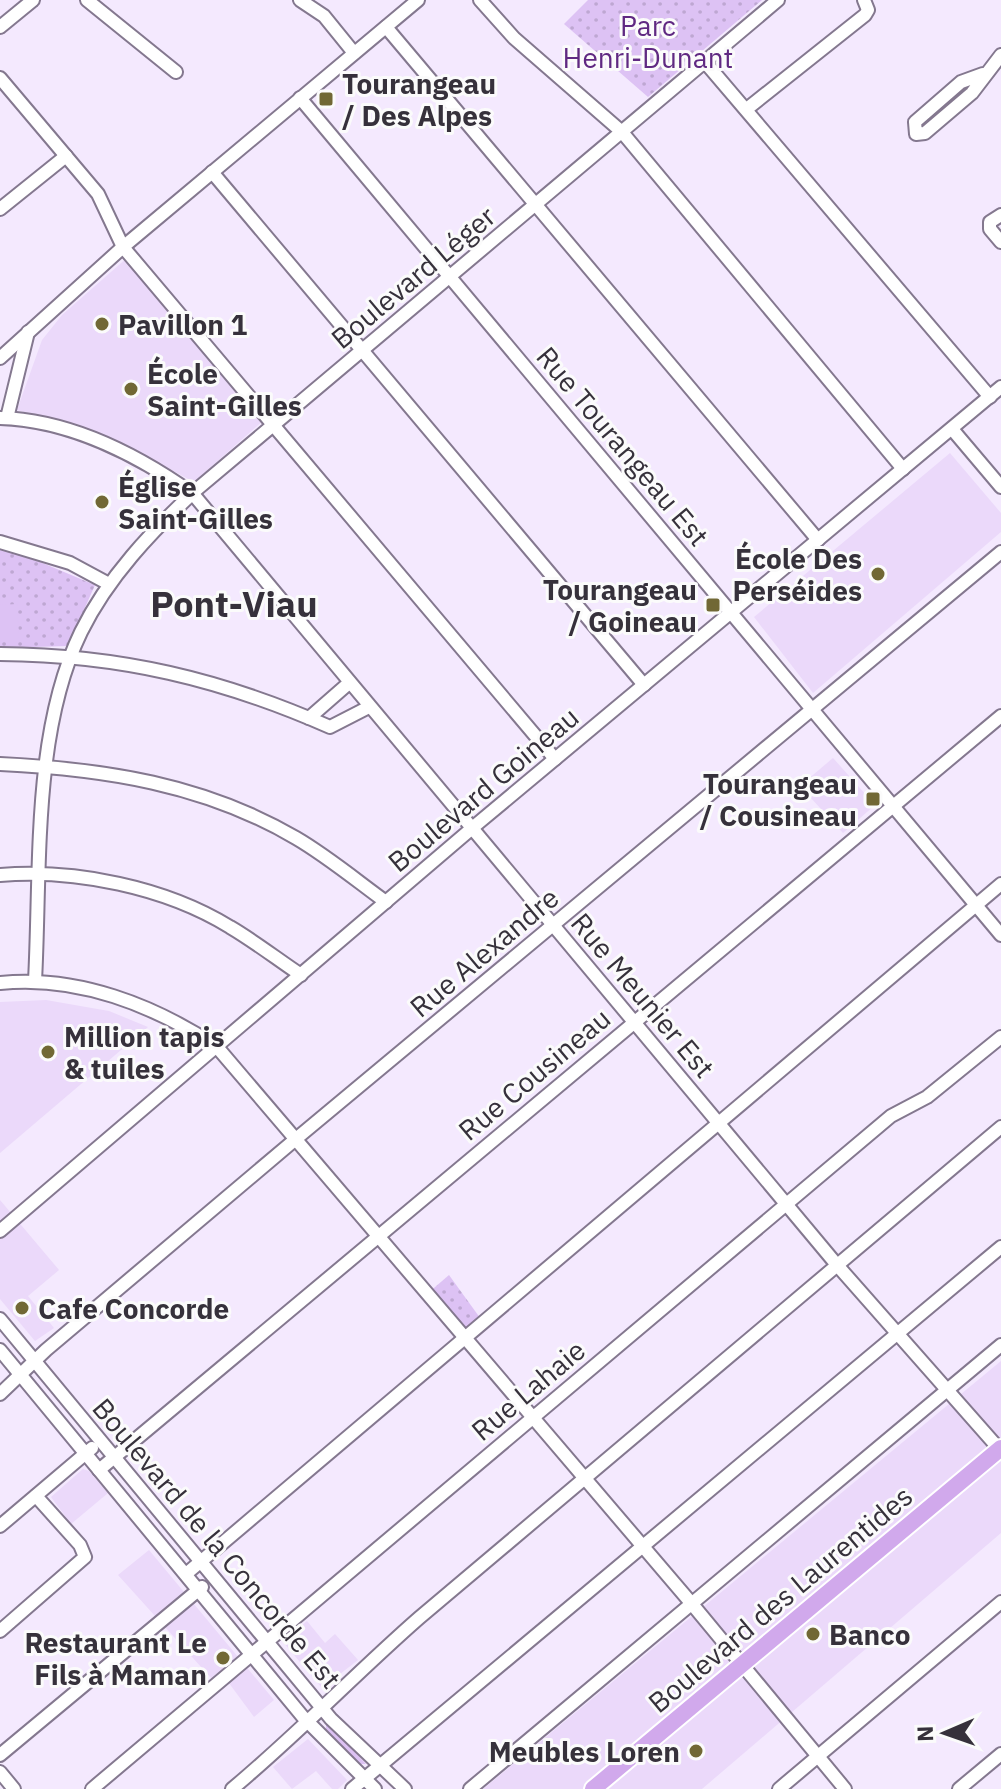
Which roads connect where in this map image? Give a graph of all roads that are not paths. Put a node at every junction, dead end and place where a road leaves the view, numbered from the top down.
1 (33, 0) edge
2 (87, 0) edge
3 (300, 0) edge
4 (418, 0) edge
5 (480, 0) edge
6 (778, 0) edge
7 (864, 0) edge
8 (0, 27) edge
9 (386, 27) junction
10 (354, 53) junction
11 (1001, 55) edge
12 (705, 62) junction
13 (176, 72) dead end
14 (983, 74) junction
15 (0, 79) edge
16 (300, 98) junction
17 (748, 108) junction
18 (622, 132) junction
19 (66, 156) junction
20 (212, 172) junction
21 (536, 205) junction
22 (0, 209) edge
23 (1001, 215) edge
24 (1001, 242) edge
25 (123, 247) junction
26 (451, 277) junction
27 (30, 328) junction
28 (364, 351) junction
29 (0, 358) edge
30 (1001, 387) edge
31 (990, 397) junction
32 (4, 418) edge
33 (273, 424) junction
34 (952, 429) junction
35 (903, 469) junction
36 (1001, 487) edge
37 (193, 494) junction
38 (818, 540) junction
39 (0, 542) edge
40 (1001, 552) edge
41 (109, 584) junction
42 (731, 613) junction
43 (0, 654) edge
44 (71, 657) junction
45 (349, 683) junction
46 (644, 685) junction
47 (369, 707) junction
48 (812, 710) junction
49 (1001, 716) edge
50 (309, 718) junction
51 (555, 759) junction
52 (0, 764) edge
53 (46, 766) junction
54 (894, 807) junction
55 (472, 829) junction
56 (41, 872) junction
57 (0, 875) edge
58 (1001, 884) edge
59 (386, 902) junction
60 (976, 905) junction
61 (553, 926) junction
62 (1001, 935) edge
63 (301, 975) junction
64 (35, 981) junction
65 (0, 983) edge
66 (634, 1022) junction
67 (1001, 1037) edge
68 (217, 1047) junction
69 (719, 1124) junction
70 (1001, 1127) edge
71 (297, 1138) junction
72 (786, 1203) junction
73 (0, 1231) edge
74 (378, 1235) junction
75 (1001, 1247) edge
76 (837, 1265) junction
77 (0, 1319) edge
78 (900, 1333) junction
79 (463, 1339) junction
80 (1001, 1345) edge
81 (0, 1350) edge
82 (35, 1361) junction
83 (21, 1375) junction
84 (949, 1391) junction
85 (0, 1394) edge
86 (532, 1418) junction
87 (101, 1441) junction
88 (1001, 1449) edge
89 (86, 1453) junction
90 (114, 1457) junction
91 (99, 1470) junction
92 (584, 1481) junction
93 (36, 1496) junction
94 (0, 1526) edge
95 (642, 1548) junction
96 (201, 1562) junction
97 (186, 1574) junction
98 (214, 1577) junction
99 (198, 1590) junction
100 (1001, 1602) edge
101 (692, 1604) junction
102 (0, 1631) edge
103 (268, 1642) junction
104 (253, 1656) junction
105 (743, 1665) junction
106 (321, 1707) junction
107 (309, 1724) junction
108 (1001, 1754) edge
109 (0, 1755) edge
110 (818, 1756) junction
111 (379, 1767) junction
112 (0, 1772) edge
113 (364, 1779) junction
114 (14, 1789) edge
115 (92, 1789) edge
116 (232, 1789) edge
117 (352, 1789) edge
118 (375, 1789) edge
119 (405, 1789) edge
120 (470, 1789) edge
121 (593, 1789) edge
122 (779, 1789) edge
123 (845, 1789) edge
124 (959, 1789) edge

1 - 8 street
2 - 13 street
3 - 10 street
4 - 9 street
5 - 18 street
6 - 12 street, Boulevard Léger
7 - 17 street
9 - 10 street
9 - 21 street
10 - 16 street
11 - 14 street
12 - 17 street
12 - 18 street, Boulevard Léger
14 - 14 street
15 - 19 street
16 - 20 street
16 - 26 street, Rue Tourangeau Est
17 - 31 street
18 - 21 street, Boulevard Léger
18 - 35 street
19 - 22 street
19 - 25 street
20 - 25 street
20 - 28 street
21 - 26 street, Boulevard Léger
21 - 38 street
23 - 24 street
25 - 27 street
25 - 33 street
26 - 28 street, Boulevard Léger
26 - 42 street, Rue Tourangeau Est
27 - 29 street
27 - 32 street
28 - 33 street, Boulevard Léger
28 - 46 street
30 - 31 street, Boulevard Goineau
31 - 34 street, Boulevard Goineau
32 - 37 street, Rue Meunier Est
33 - 37 street, Boulevard Léger
33 - 51 street
34 - 35 street, Boulevard Goineau
34 - 36 street
35 - 38 street, Boulevard Goineau
37 - 41 street, Boulevard Léger
37 - 45 street, Rue Meunier Est
38 - 42 street, Boulevard Goineau
39 - 41 street
40 - 48 street, Rue Alexandre
41 - 44 street, Boulevard Léger
42 - 46 street, Boulevard Goineau
42 - 48 street, Rue Tourangeau Est
43 - 44 street
44 - 50 street
44 - 53 street, Boulevard Léger
45 - 47 street, Rue Meunier Est
45 - 50 street
46 - 51 street, Boulevard Goineau
47 - 50 street
47 - 55 street, Rue Meunier Est
48 - 54 street, Rue Tourangeau Est
48 - 61 street, Rue Alexandre
49 - 54 street, Rue Cousineau
51 - 55 street, Boulevard Goineau
52 - 53 street
53 - 56 street, Boulevard Léger
53 - 59 street
54 - 60 street, Rue Tourangeau Est
54 - 66 street, Rue Cousineau
55 - 59 street, Boulevard Goineau
55 - 61 street, Rue Meunier Est
56 - 57 street
56 - 63 street
56 - 64 street, Boulevard Léger
58 - 60 street
59 - 63 street, Boulevard Goineau
60 - 62 street, Rue Tourangeau Est
60 - 69 street
61 - 66 street, Rue Meunier Est
61 - 71 street, Rue Alexandre
63 - 68 street, Boulevard Goineau
64 - 65 street
64 - 68 street
66 - 69 street, Rue Meunier Est
66 - 74 street, Rue Cousineau
67 - 72 street, Rue Lahaie
68 - 71 street
68 - 73 street, Boulevard Goineau
69 - 72 street, Rue Meunier Est
69 - 79 street
70 - 76 street
71 - 74 street
71 - 82 street, Rue Alexandre
72 - 76 street, Rue Meunier Est
72 - 86 street, Rue Lahaie
74 - 79 street
74 - 90 street, Rue Cousineau
75 - 78 street
76 - 78 street, Rue Meunier Est
76 - 92 street
77 - 82 street, Boulevard de la Concorde Est
78 - 84 street, Rue Meunier Est
78 - 95 street
79 - 86 street
79 - 96 street
80 - 84 street
81 - 83 street, Boulevard de la Concorde Est
82 - 83 street, Rue Alexandre
82 - 87 street, Boulevard de la Concorde Est
83 - 85 street, Rue Alexandre
83 - 89 street, Boulevard de la Concorde Est
84 - 88 street, Rue Meunier Est
84 - 101 street
86 - 92 street
86 - 103 street, Rue Lahaie
87 - 89 street
87 - 90 street, Boulevard de la Concorde Est
88 - 105 main road, Boulevard des Laurentides
89 - 91 street, Boulevard de la Concorde Est
89 - 93 street
90 - 91 street, Rue Cousineau
90 - 96 street, Boulevard de la Concorde Est
91 - 97 street, Boulevard de la Concorde Est
92 - 95 street
92 - 106 street
93 - 94 street
93 - 102 street
95 - 101 street
95 - 111 street
96 - 97 street
96 - 98 street, Boulevard de la Concorde Est
97 - 99 street, Boulevard de la Concorde Est
98 - 99 street
98 - 103 street, Boulevard de la Concorde Est
99 - 104 street, Boulevard de la Concorde Est
99 - 109 street
100 - 110 street
101 - 105 street
101 - 120 street
103 - 104 street, Rue Lahaie
103 - 106 street, Boulevard de la Concorde Est
104 - 107 street, Boulevard de la Concorde Est
104 - 115 street, Rue Lahaie
105 - 110 street
105 - 121 main road, Boulevard des Laurentides
106 - 107 street
106 - 111 street, Boulevard de la Concorde Est
107 - 113 street, Boulevard de la Concorde Est
107 - 116 street
108 - 124 street
110 - 122 street
110 - 123 street
111 - 113 street
111 - 119 street, Boulevard de la Concorde Est
112 - 114 street
113 - 117 street
113 - 118 street, Boulevard de la Concorde Est

